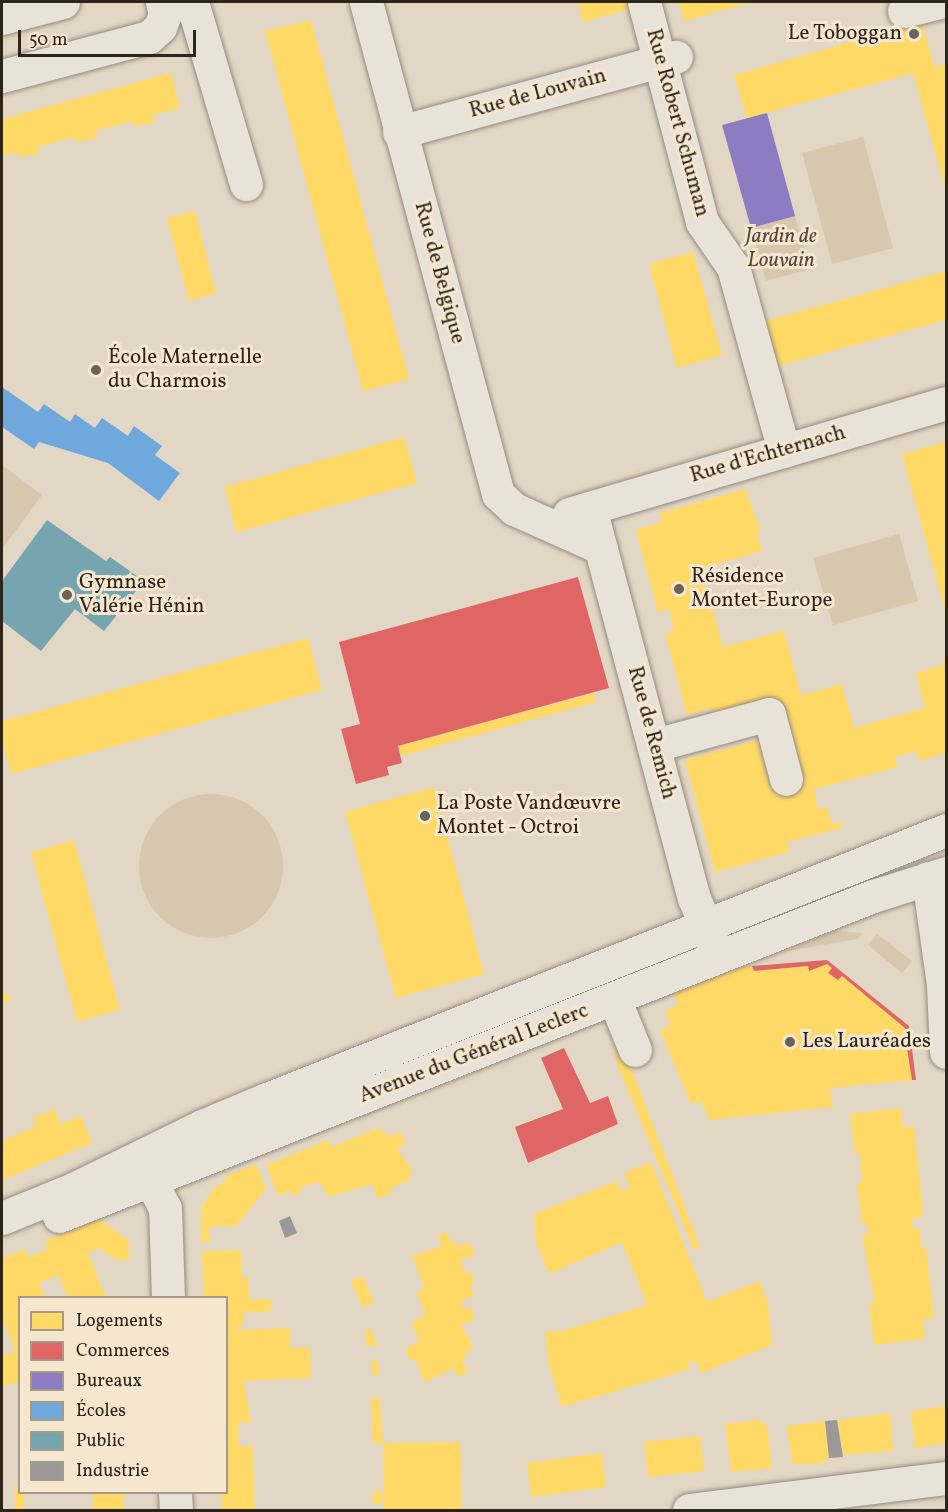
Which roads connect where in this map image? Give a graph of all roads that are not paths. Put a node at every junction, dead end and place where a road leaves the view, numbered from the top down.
1 (63, 2) edge
2 (162, 2) edge
3 (192, 2) edge
4 (366, 2) edge
5 (644, 2) edge
6 (662, 2) edge
7 (939, 2) edge
8 (904, 11) dead end
9 (2, 18) edge
10 (668, 59) junction
11 (2, 76) edge
12 (399, 132) junction
13 (246, 184) dead end
14 (946, 404) edge
15 (776, 453) junction
16 (590, 508) junction
17 (541, 522) junction
18 (601, 549) junction
19 (655, 745) junction
20 (786, 779) dead end
21 (946, 830) edge
22 (862, 862) junction
23 (938, 875) edge
24 (704, 924) junction
25 (719, 957) junction
26 (614, 998) junction
27 (405, 1032) junction
28 (635, 1050) dead end
29 (946, 1052) edge
30 (423, 1073) junction
31 (151, 1181) junction
32 (2, 1218) edge
33 (2, 1238) edge
34 (168, 1296) edge
35 (946, 1478) edge
36 (175, 1494) edge
37 (746, 1507) edge
38 (176, 1510) edge
39 (689, 1510) edge

1 - 9 street
2 - 11 street
3 - 13 street
4 - 12 street, Rue de Belgique
5 - 10 street, Rue Robert Schuman
6 - 10 street, Rue Robert Schuman
7 - 8 street
10 - 12 street, Rue de Louvain
10 - 15 street, Rue Robert Schuman
12 - 17 street, Rue de Belgique
14 - 15 street, Rue d'Echternach
15 - 16 street, Rue d'Echternach
16 - 17 street
16 - 18 street, Rue de Remich
17 - 18 street, Rue de Belgique
18 - 19 street, Rue de Remich
19 - 20 street
19 - 24 street, Rue de Remich
21 - 22 street
22 - 23 street
22 - 24 street
23 - 25 street, Avenue du Général Leclerc
23 - 29 street
24 - 25 street, Rue de Remich
24 - 27 street
25 - 26 street, Avenue du Général Leclerc
26 - 28 street
26 - 30 street, Avenue du Général Leclerc
27 - 30 street
27 - 32 street
30 - 31 street, Avenue du Général Leclerc
31 - 33 street, Avenue du Général Leclerc
31 - 34 street
35 - 37 street
36 - 38 street
37 - 39 street

